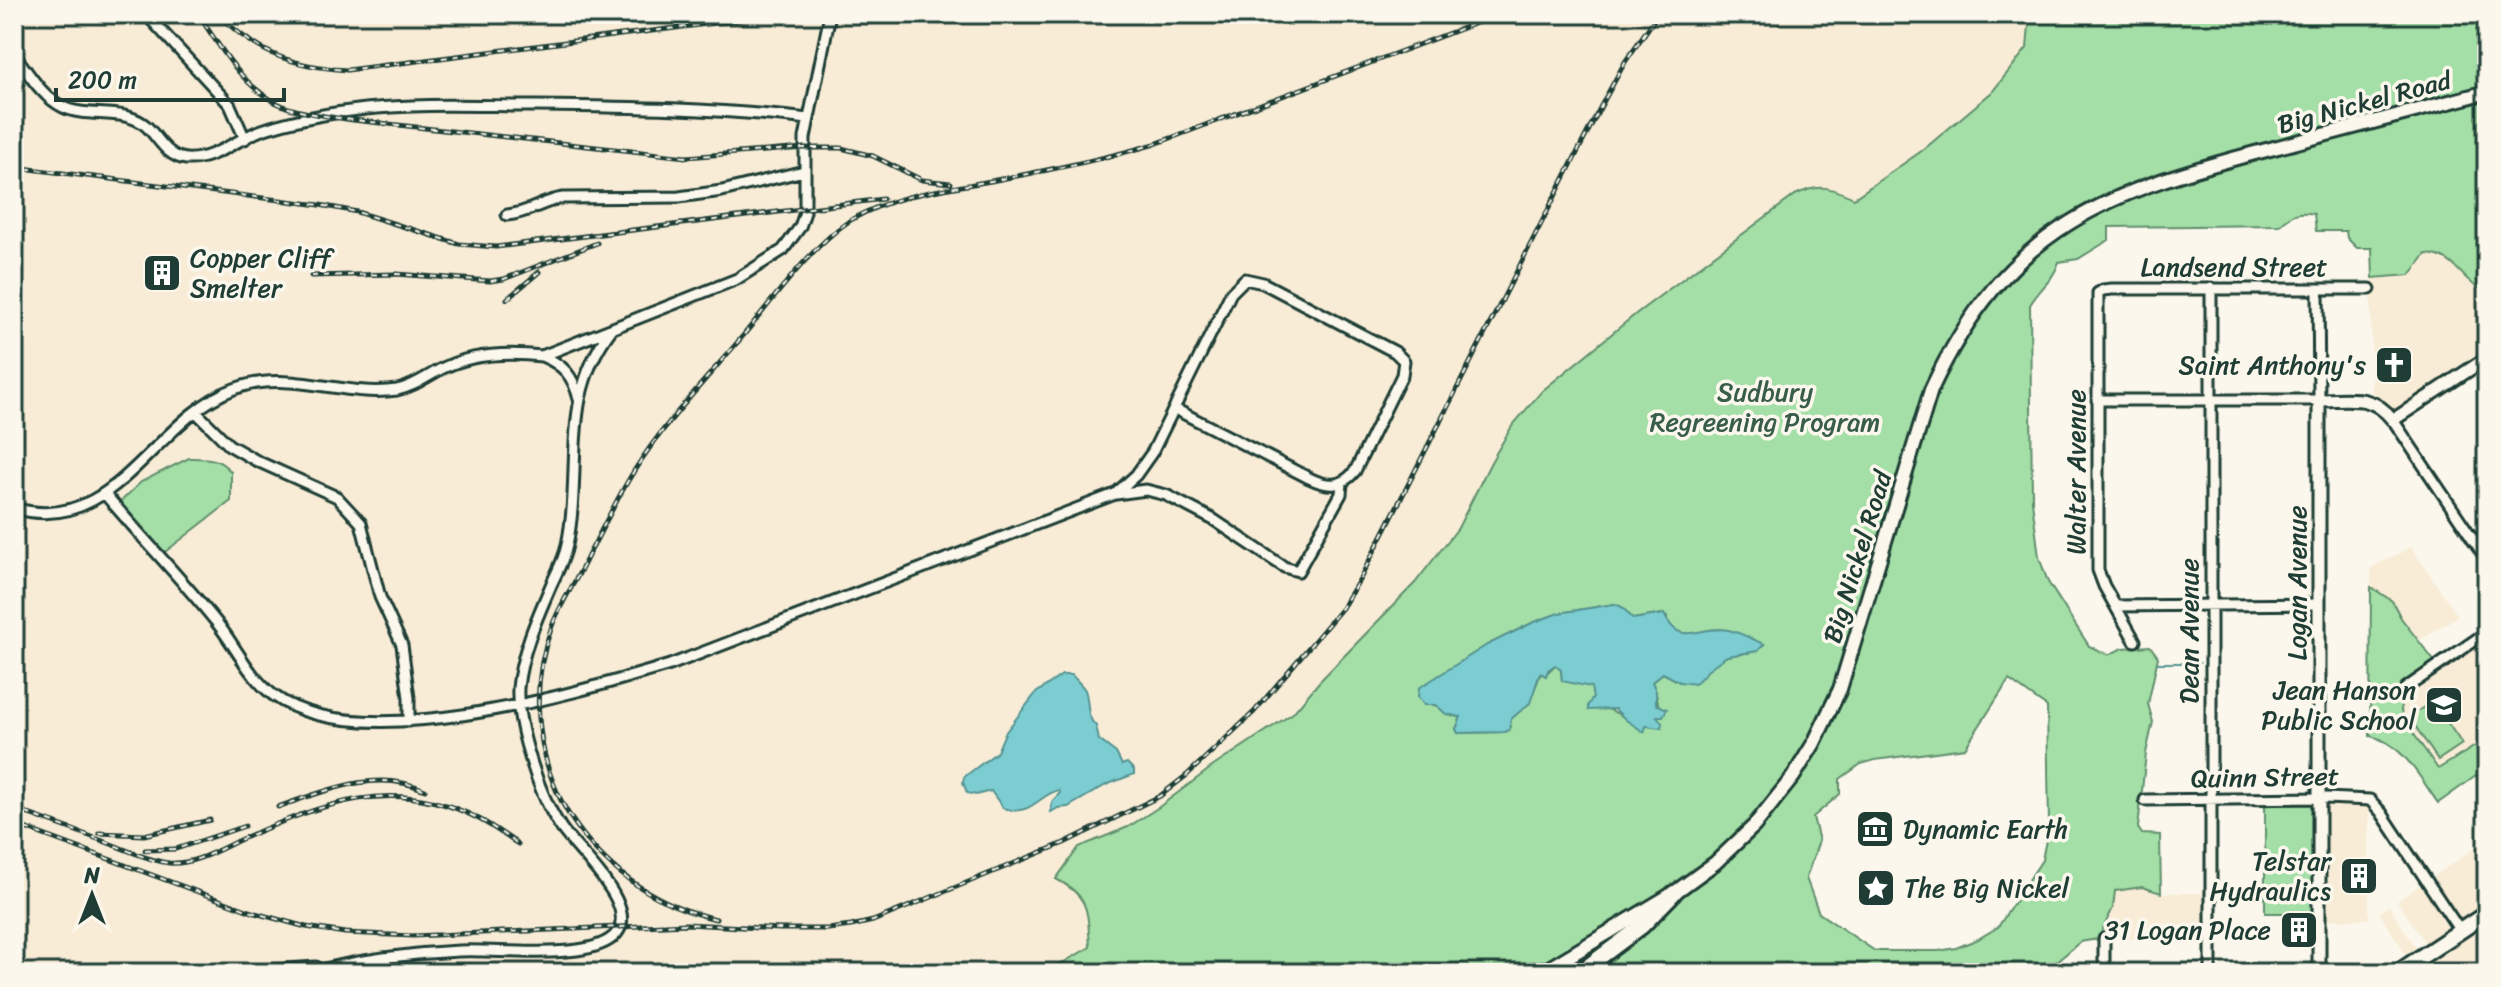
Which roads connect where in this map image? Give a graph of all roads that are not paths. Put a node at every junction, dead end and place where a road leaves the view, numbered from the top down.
1 (146, 14) edge
2 (830, 14) edge
3 (14, 54) edge
4 (2487, 92) edge
5 (808, 119) junction
6 (245, 139) junction
7 (804, 171) junction
8 (507, 215) dead end
9 (2211, 288) junction
10 (2318, 289) junction
11 (2370, 289) dead end
12 (2098, 293) joint
13 (611, 330) junction
14 (542, 356) junction
15 (2487, 358) edge
16 (579, 399) junction
17 (2097, 400) junction
18 (2211, 400) junction
19 (2319, 400) junction
20 (1175, 409) junction
21 (196, 412) junction
22 (2393, 420) junction
23 (1342, 483) junction
24 (105, 494) junction
25 (1115, 494) junction
26 (14, 508) edge
27 (2487, 560) edge
28 (2211, 604) junction
29 (2318, 604) junction
30 (2116, 606) junction
31 (2487, 632) edge
32 (2135, 641) dead end
33 (2406, 688) dead end
34 (519, 705) junction
35 (409, 721) junction
36 (2318, 798) junction
37 (2212, 799) junction
38 (2145, 800) dead end
39 (1674, 893) junction
40 (2487, 913) edge
41 (2460, 931) junction
42 (2104, 939) dead end
43 (335, 966) junction
44 (1542, 972) edge
45 (233, 973) edge
46 (310, 973) edge
47 (1524, 973) edge
48 (1579, 973) edge
49 (2104, 973) edge
50 (2211, 973) edge
51 (2319, 973) edge
52 (2397, 973) edge

1 - 6 street
2 - 5 street
3 - 6 street
4 - 39 main road, Big Nickel Road
5 - 6 street
5 - 7 street
7 - 8 street
7 - 13 street
9 - 10 street, Landsend Street
9 - 12 street, Landsend Street
9 - 18 street, Dean Avenue
10 - 11 street, Landsend Street
10 - 19 street, Logan Avenue
12 - 17 street, Walter Avenue
13 - 14 street
13 - 16 street
14 - 16 street
14 - 21 street
15 - 22 street
16 - 34 street
17 - 18 street
17 - 30 street, Walter Avenue
18 - 19 street
18 - 28 street, Dean Avenue
19 - 22 street
19 - 29 street, Logan Avenue
20 - 23 street
20 - 23 street
20 - 25 street
21 - 24 street
21 - 35 street
22 - 27 street
23 - 25 street
24 - 26 street
24 - 35 street
25 - 34 street
28 - 29 street
28 - 30 street
28 - 37 street, Dean Avenue
29 - 36 street, Logan Avenue
30 - 32 street, Walter Avenue
31 - 33 street
34 - 35 street
34 - 43 street
36 - 37 street, Quinn Street
36 - 41 street, Quinn Street
36 - 51 street, Logan Avenue
37 - 38 street, Quinn Street
37 - 50 street, Dean Avenue
39 - 44 main road, Big Nickel Road
39 - 48 main road
40 - 41 main road
41 - 52 main road
42 - 49 street
43 - 45 street
43 - 46 street
44 - 47 main road

